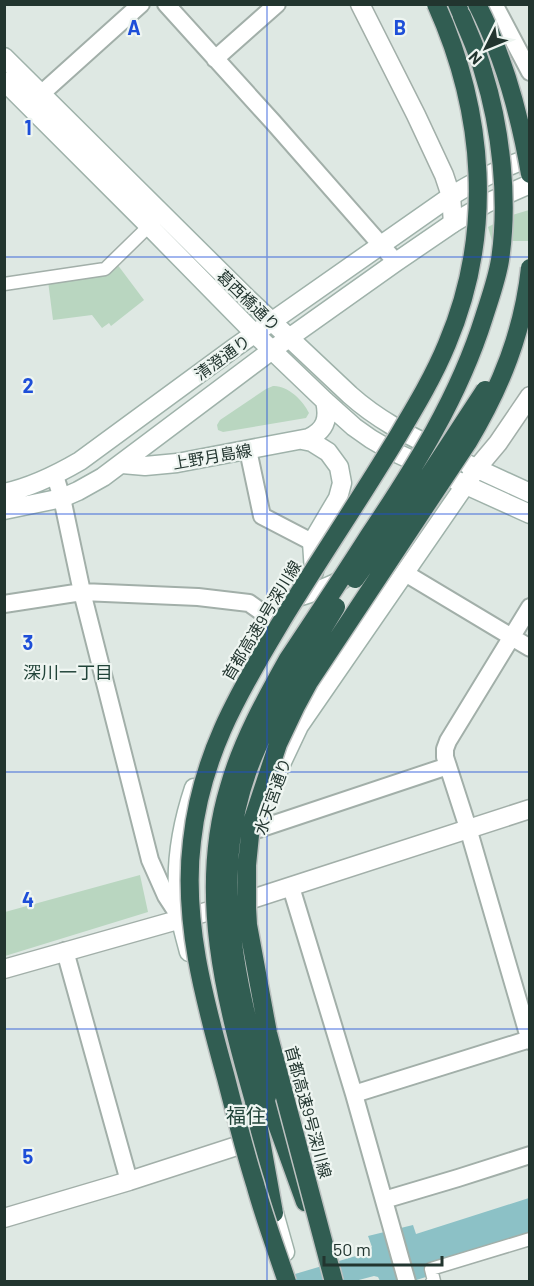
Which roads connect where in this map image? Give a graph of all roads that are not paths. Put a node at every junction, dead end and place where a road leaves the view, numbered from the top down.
1 (141, 4) edge
2 (166, 4) edge
3 (277, 4) edge
4 (360, 4) edge
5 (436, 4) edge
6 (456, 4) edge
7 (477, 4) edge
8 (494, 4) edge
9 (4, 57) edge
10 (215, 59) junction
11 (530, 72) edge
12 (4, 81) edge
13 (41, 94) junction
14 (530, 158) edge
15 (530, 174) edge
16 (530, 183) edge
17 (451, 196) junction
18 (453, 223) junction
19 (149, 226) junction
20 (380, 244) junction
21 (396, 262) junction
22 (530, 268) edge
23 (4, 284) edge
24 (271, 321) junction
25 (254, 333) junction
26 (289, 338) junction
27 (272, 350) junction
28 (511, 354) junction
29 (530, 396) edge
30 (325, 401) junction
31 (302, 440) junction
32 (248, 450) junction
33 (390, 450) junction
34 (122, 464) junction
35 (477, 468) junction
36 (444, 475) junction
37 (55, 476) junction
38 (465, 484) junction
39 (4, 493) edge
40 (530, 493) edge
41 (62, 498) junction
42 (4, 510) edge
43 (530, 514) edge
44 (312, 542) junction
45 (314, 572) junction
46 (405, 573) junction
47 (82, 592) junction
48 (295, 598) junction
49 (4, 604) edge
50 (530, 607) edge
51 (277, 623) junction
52 (512, 638) junction
53 (530, 648) edge
54 (448, 766) junction
55 (530, 809) edge
56 (468, 828) junction
57 (259, 829) junction
58 (291, 887) junction
59 (252, 899) junction
60 (181, 920) junction
61 (64, 951) junction
62 (4, 969) edge
63 (529, 1039) edge
64 (354, 1094) junction
65 (261, 1099) junction
66 (243, 1144) junction
67 (530, 1155) edge
68 (129, 1181) junction
69 (384, 1200) junction
70 (305, 1202) junction
71 (274, 1213) junction
72 (4, 1218) edge
73 (530, 1239) edge
74 (291, 1278) edge
75 (328, 1281) edge
76 (334, 1281) edge
77 (407, 1281) edge
78 (432, 1281) edge

1 - 13 street
2 - 10 street
3 - 10 street
4 - 17 main road
5 - 74 highway, 首都高速9号深川線, bridge
6 - 65 highway, bridge
7 - 15 highway, bridge
8 - 11 street
9 - 13 main road, 葛西橋通り
10 - 20 street
12 - 19 main road, 葛西橋通り
13 - 24 main road, 葛西橋通り
14 - 17 main road, 清澄通り
16 - 18 main road, 清澄通り
17 - 18 main road
17 - 20 main road, 清澄通り
18 - 21 main road, 清澄通り
19 - 23 street
19 - 25 main road, 葛西橋通り
20 - 21 street
20 - 24 main road, 清澄通り
21 - 26 main road, 清澄通り
22 - 28 highway, 首都高速9号深川線, bridge
24 - 25 main road, 清澄通り
24 - 26 main road, 葛西橋通り
25 - 27 main road, 葛西橋通り
25 - 37 main road, 清澄通り
26 - 27 main road, 清澄通り
26 - 35 main road, 葛西橋通り
27 - 30 main road, 葛西橋通り
27 - 34 main road, 清澄通り
28 - 65 highway, bridge
28 - 76 highway, 首都高速9号深川線, bridge
29 - 35 main road, 水天宮通り
30 - 31 main road
30 - 33 main road, 葛西橋通り
31 - 32 main road, 上野月島線
31 - 44 main road
32 - 34 main road, 上野月島線
32 - 44 street
33 - 36 main road, 葛西橋通り
33 - 45 main road
34 - 41 main road, 清澄通り
35 - 36 main road
35 - 38 main road, 水天宮通り
35 - 40 main road, 葛西橋通り
36 - 38 main road, 葛西橋通り
36 - 48 main road
37 - 39 main road, 清澄通り
37 - 41 street
38 - 43 main road, 葛西橋通り
38 - 46 main road, 水天宮通り
41 - 42 main road, 清澄通り
41 - 47 street
44 - 45 main road
45 - 48 main road
46 - 52 street
46 - 57 main road, 水天宮通り
47 - 49 street
47 - 51 street
47 - 60 street
48 - 51 main road
50 - 52 street
51 - 60 main road
52 - 53 street
52 - 54 street
54 - 56 street
54 - 57 street
55 - 56 main road
56 - 58 main road
56 - 63 street
57 - 59 main road, 水天宮通り
58 - 59 main road
58 - 64 street
59 - 60 main road
59 - 70 main road, 水天宮通り
60 - 61 main road
60 - 66 main road
61 - 62 main road
61 - 68 street
63 - 64 street
64 - 69 street
65 - 70 highway
65 - 71 highway
66 - 68 main road
66 - 71 main road
67 - 69 street
68 - 72 main road
69 - 77 street
70 - 75 main road, 水天宮通り
71 - 74 main road
73 - 78 street

